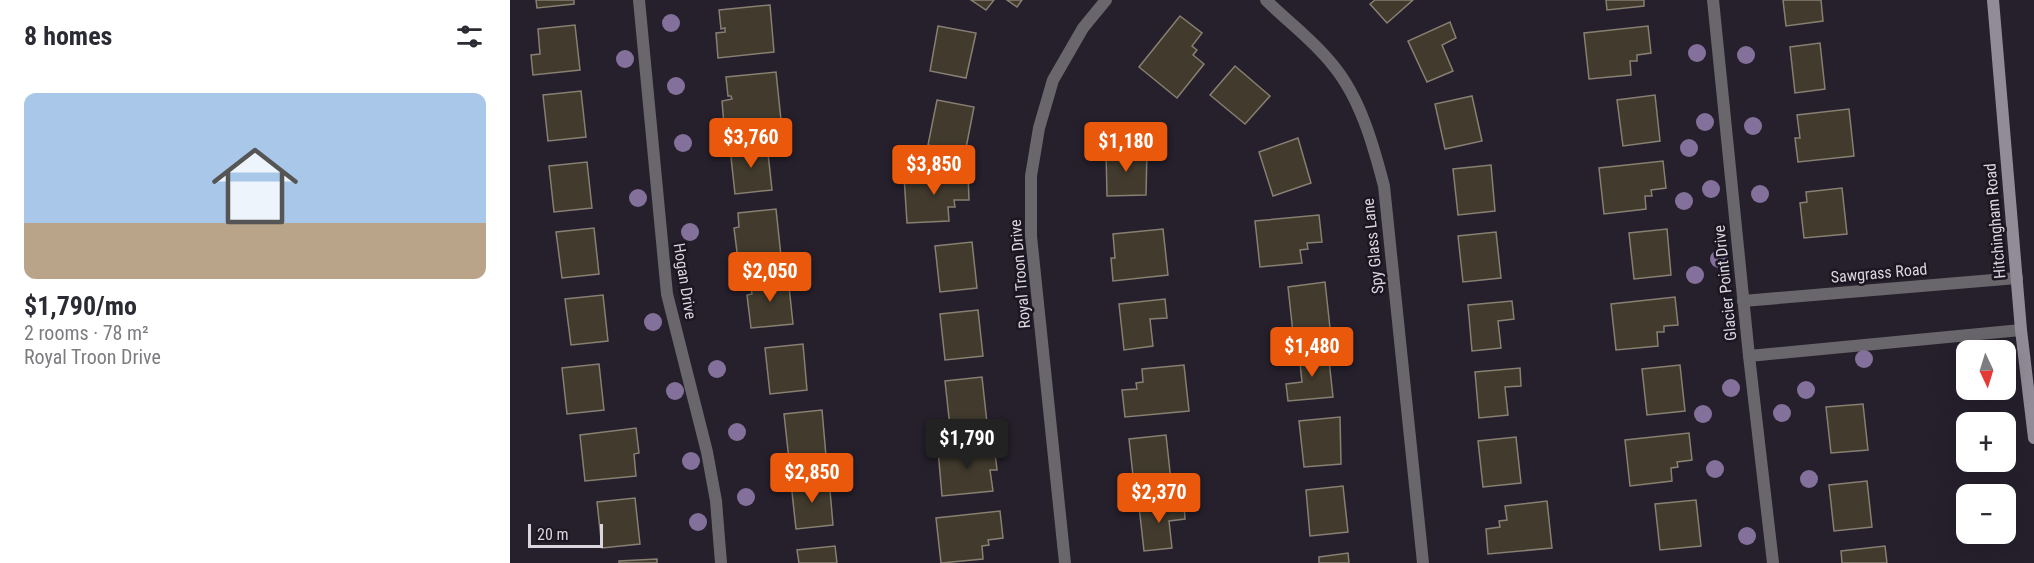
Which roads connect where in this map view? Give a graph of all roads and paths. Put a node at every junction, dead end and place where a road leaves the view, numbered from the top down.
1 (639, 0) edge
2 (1106, 0) edge
3 (1266, 0) edge
4 (1713, 0) edge
5 (1993, 0) edge
6 (2017, 278) junction
7 (1743, 301) junction
8 (2021, 330) junction
9 (1749, 356) junction
10 (2034, 438) edge
11 (721, 563) edge
12 (1065, 563) edge
13 (1423, 563) edge
14 (1773, 563) edge

1 - 11 street, Hogan Drive
2 - 12 street, Royal Troon Drive
3 - 13 street, Spy Glass Lane
4 - 7 street, Glacier Point Drive
5 - 6 street, Hitchingham Road
6 - 7 street, Sawgrass Road
6 - 8 street, Hitchingham Road
7 - 9 street, Glacier Point Drive
8 - 9 street
8 - 10 street, Hitchingham Road
9 - 14 street, Glacier Point Drive

